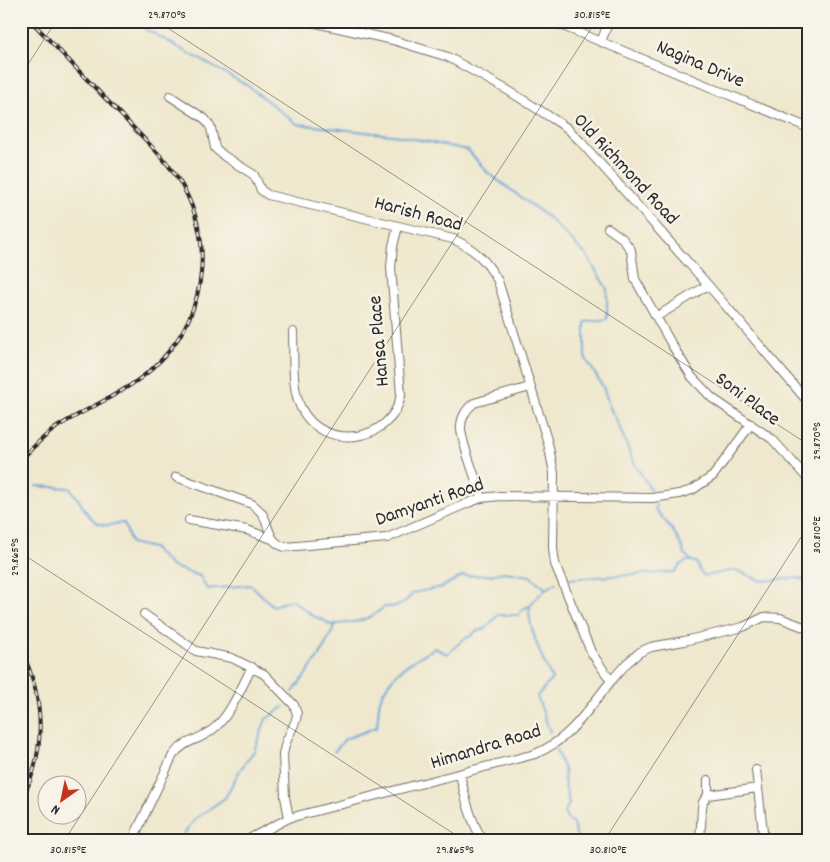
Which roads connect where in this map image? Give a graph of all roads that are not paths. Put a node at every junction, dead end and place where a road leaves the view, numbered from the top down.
1 (551, 21) edge
2 (609, 21) edge
3 (310, 22) edge
4 (601, 42) junction
5 (170, 96) dead end
6 (809, 128) edge
7 (398, 226) junction
8 (608, 228) dead end
9 (708, 285) junction
10 (656, 317) junction
11 (293, 332) dead end
12 (530, 387) junction
13 (809, 403) edge
14 (751, 424) junction
15 (176, 477) dead end
16 (809, 480) edge
17 (554, 497) junction
18 (481, 498) junction
19 (189, 520) dead end
20 (272, 539) junction
21 (144, 614) dead end
22 (809, 629) edge
23 (252, 667) junction
24 (610, 681) junction
25 (756, 770) dead end
26 (460, 774) junction
27 (708, 780) dead end
28 (758, 788) junction
29 (708, 795) junction
30 (289, 818) junction
31 (132, 841) edge
32 (245, 841) edge
33 (483, 841) edge
34 (700, 841) edge
35 (764, 841) edge

1 - 4 street, Nagina Drive
2 - 4 street
3 - 9 street, Old Richmond Road
4 - 6 street, Nagina Drive
5 - 7 street, Harish Road
7 - 11 street, Hansa Place
7 - 12 street, Harish Road
8 - 10 street, Soni Place
9 - 10 street
9 - 13 street, Old Richmond Road
10 - 14 street, Soni Place
12 - 17 street, Harish Road
12 - 18 street
14 - 16 street, Soni Place
14 - 17 street, Damyanti Road
15 - 20 street
17 - 18 street, Damyanti Road
17 - 24 street
18 - 20 street, Damyanti Road
19 - 20 street, Damyanti Road
21 - 23 street
22 - 24 street, Himandra Road
23 - 30 street
23 - 31 street
24 - 26 street, Himandra Road
25 - 28 street
26 - 30 street, Himandra Road
26 - 33 street
27 - 29 street
28 - 29 street
28 - 35 street
29 - 34 street
30 - 32 street, Himandra Road

